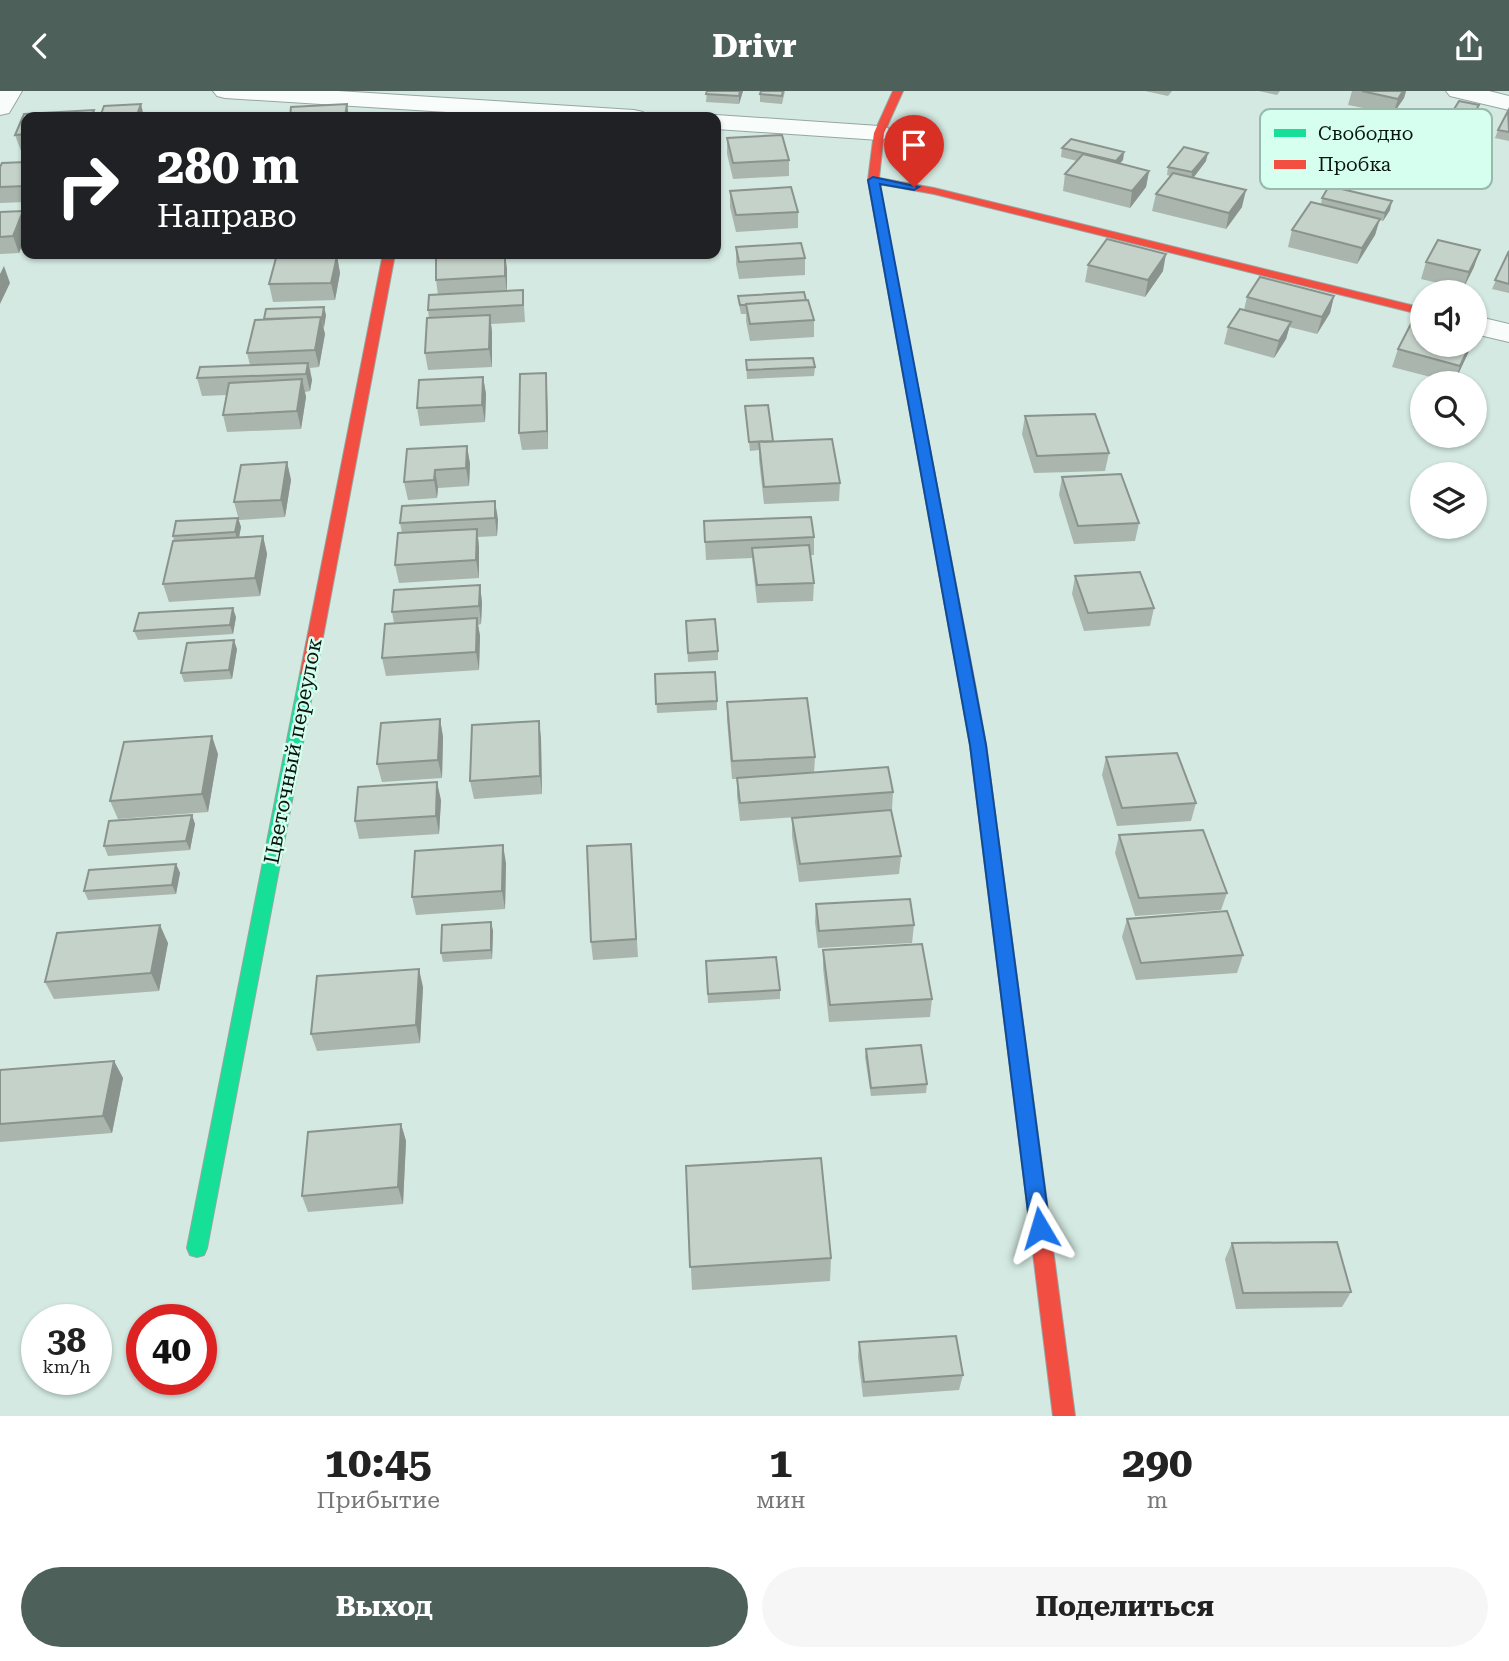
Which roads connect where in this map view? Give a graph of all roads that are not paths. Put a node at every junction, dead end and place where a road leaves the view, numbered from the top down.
1 (10, 91) edge
2 (225, 91) edge
3 (898, 91) edge
4 (1458, 91) edge
5 (1509, 103) edge
6 (0, 108) edge
7 (417, 110) edge
8 (479, 112) edge
9 (721, 123) edge
10 (879, 133) junction
11 (873, 180) junction
12 (388, 259) edge
13 (1410, 309) edge
14 (1487, 328) edge
15 (1509, 333) edge
16 (197, 1248) dead end
17 (1064, 1416) edge

1 - 6 street
2 - 7 street
3 - 10 street
4 - 5 street
7 - 8 street
9 - 10 street
10 - 11 street
11 - 13 street
11 - 17 street
12 - 16 street, Цветочный переулок
14 - 15 street

